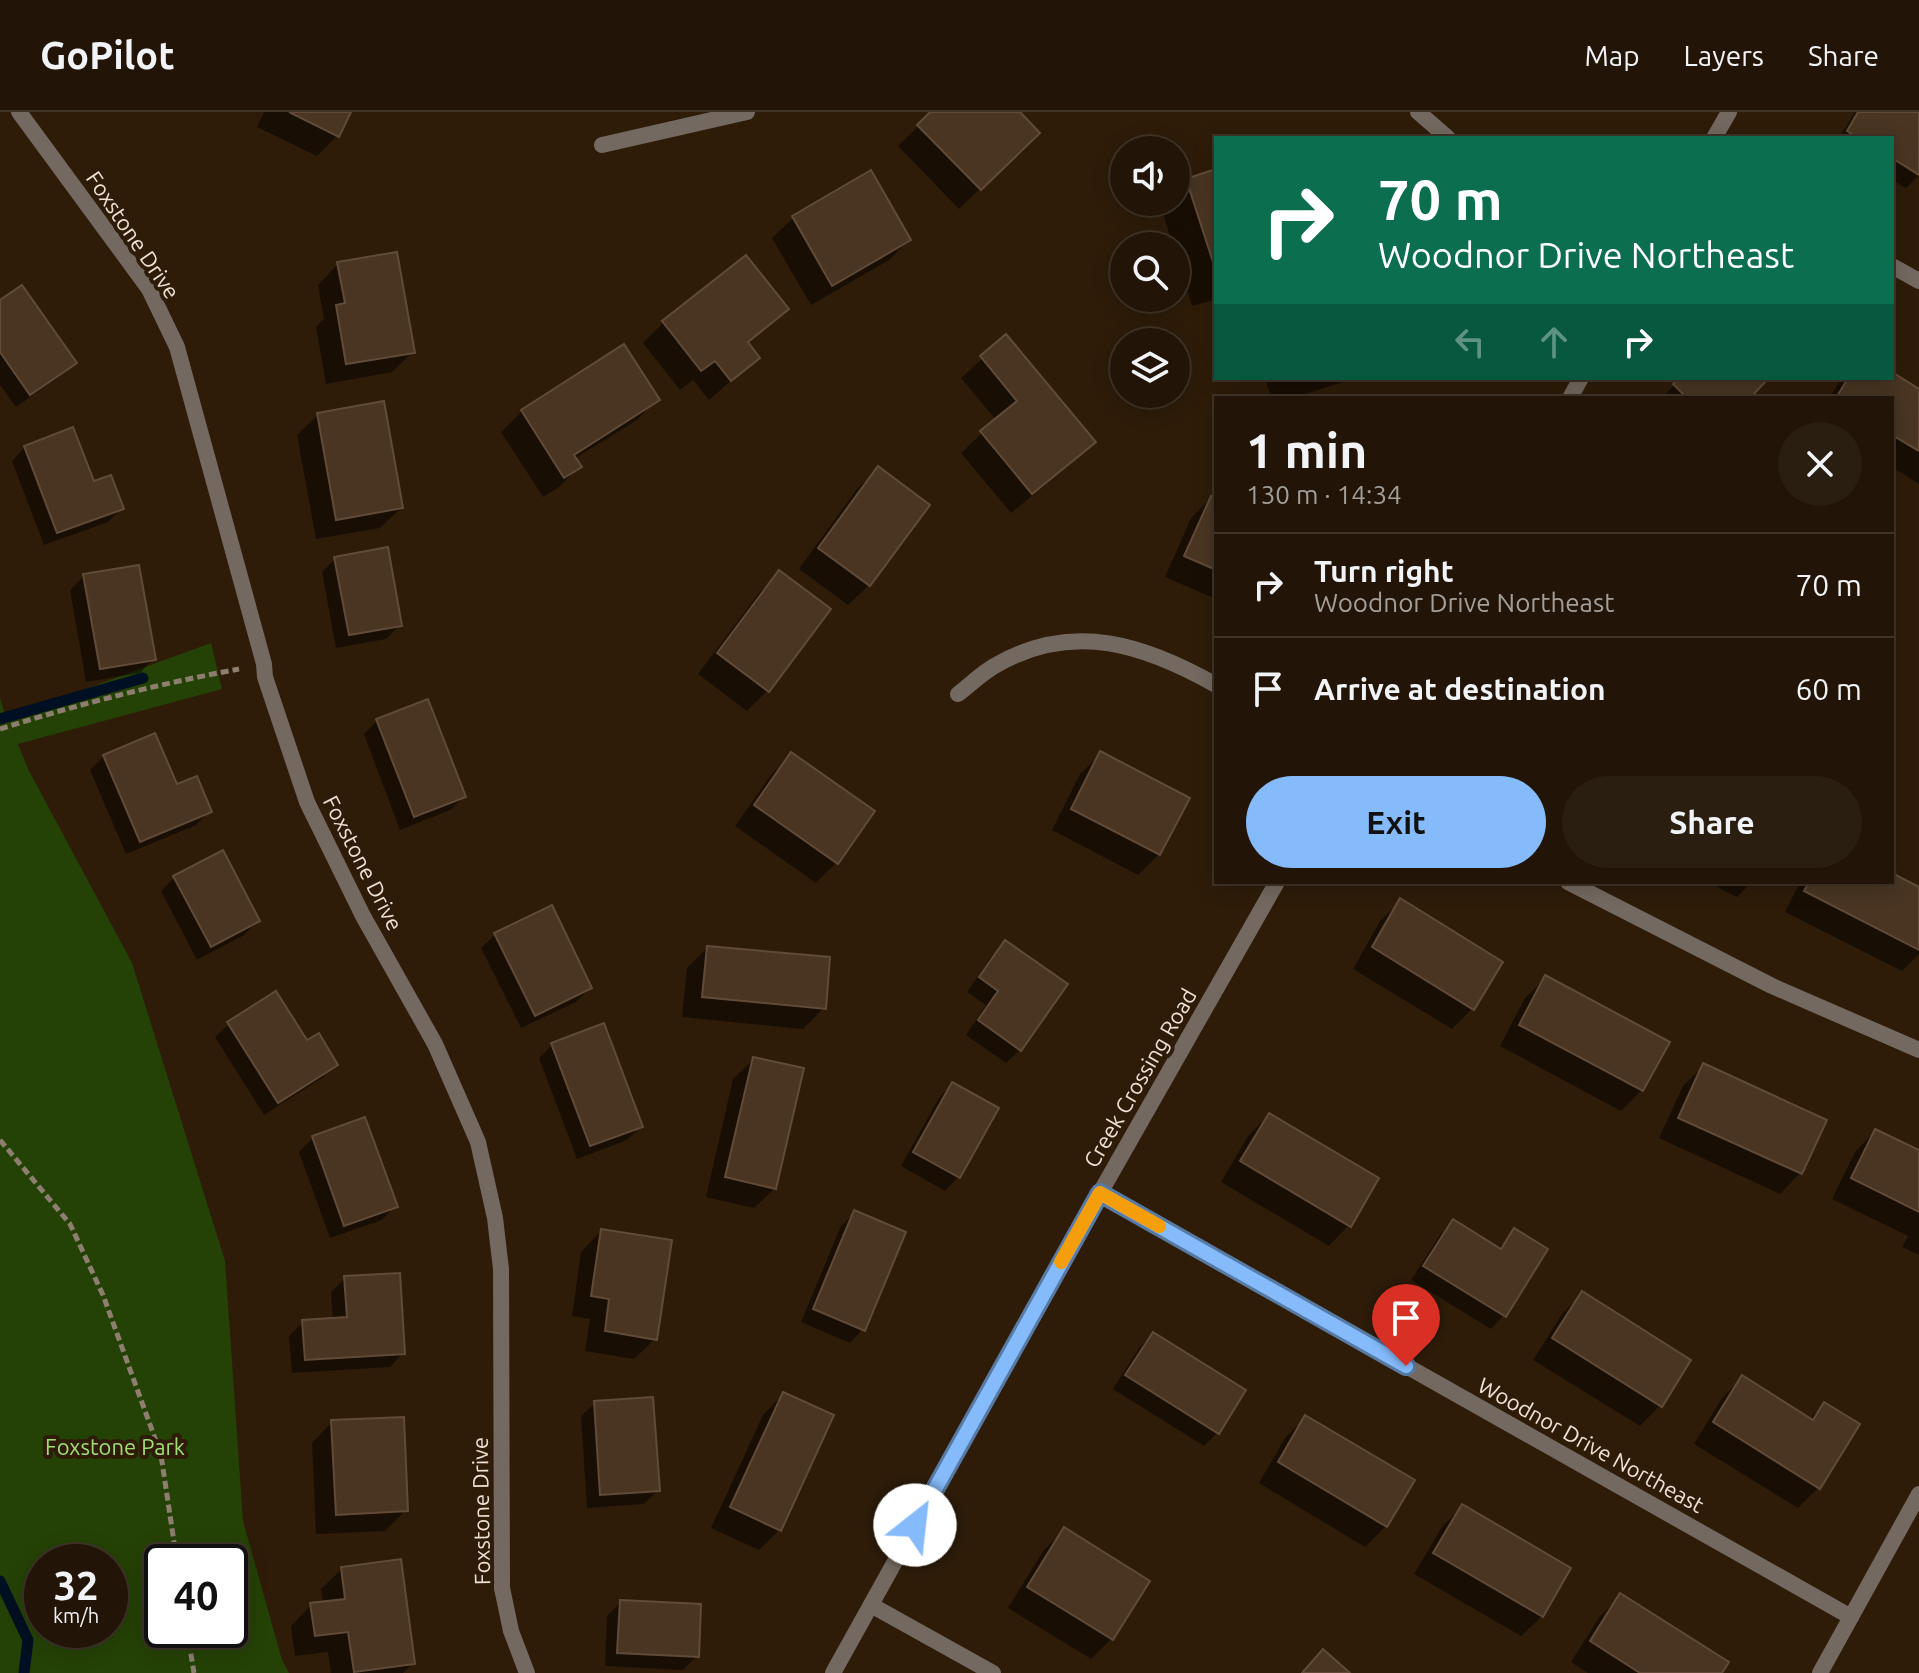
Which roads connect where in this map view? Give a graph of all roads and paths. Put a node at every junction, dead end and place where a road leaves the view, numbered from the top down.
1 (19, 112) edge
2 (747, 112) edge
3 (1418, 112) edge
4 (1729, 112) edge
5 (1446, 136) edge
6 (1715, 136) edge
7 (602, 145) dead end
8 (1894, 267) edge
9 (1919, 281) edge
10 (264, 664) junction
11 (1214, 684) edge
12 (958, 694) dead end
13 (0, 729) edge
14 (1276, 884) edge
15 (1572, 884) edge
16 (1919, 1050) edge
17 (0, 1140) edge
18 (1100, 1193) junction
19 (1919, 1494) edge
20 (174, 1544) edge
21 (871, 1605) junction
22 (1851, 1617) junction
23 (190, 1648) edge
24 (194, 1673) edge
25 (527, 1673) edge
26 (833, 1673) edge
27 (993, 1673) edge
28 (1820, 1673) edge

1 - 10 street, Foxstone Drive
2 - 7 street
3 - 5 street
4 - 6 street
8 - 9 street
10 - 13 path
10 - 25 street, Foxstone Drive
11 - 12 street
14 - 18 street, Creek Crossing Road
15 - 16 street
17 - 20 path
18 - 21 street, Creek Crossing Road
18 - 22 street, Woodnor Drive Northeast
19 - 22 street
21 - 26 street, Creek Crossing Road
21 - 27 street
22 - 28 street
23 - 24 path

